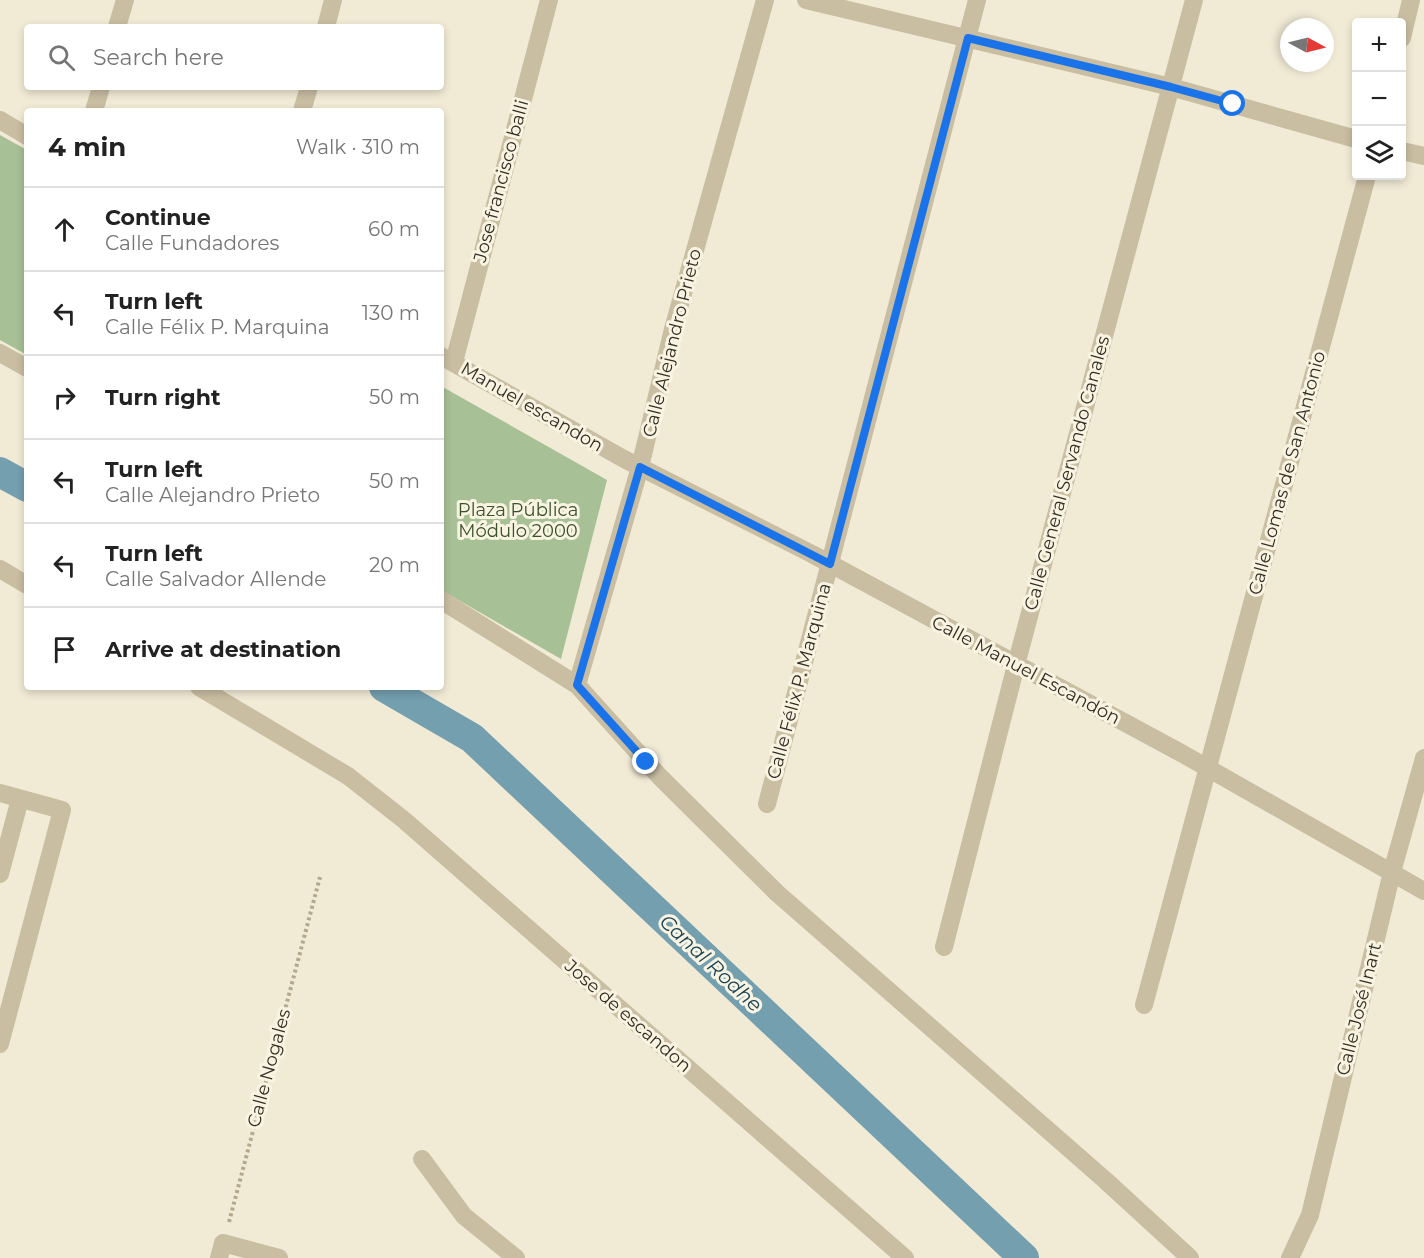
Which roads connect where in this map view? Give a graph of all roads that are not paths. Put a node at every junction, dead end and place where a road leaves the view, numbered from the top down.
1 (124, 0) edge
2 (333, 0) edge
3 (549, 0) edge
4 (765, 0) edge
5 (806, 0) edge
6 (977, 0) edge
7 (1194, 0) edge
8 (1411, 0) edge
9 (1406, 20) edge
10 (118, 24) edge
11 (327, 24) edge
12 (968, 38) junction
13 (1171, 87) junction
14 (100, 90) edge
15 (308, 90) edge
16 (95, 108) edge
17 (303, 108) edge
18 (0, 120) edge
19 (24, 134) edge
20 (1352, 138) edge
21 (1406, 152) edge
22 (1424, 156) edge
23 (1366, 180) edge
24 (0, 353) edge
25 (447, 359) edge
26 (24, 366) edge
27 (624, 459) joint
28 (640, 467) junction
29 (830, 564) junction
30 (0, 569) edge
31 (24, 583) edge
32 (444, 602) edge
33 (1016, 664) junction
34 (577, 685) junction
35 (204, 690) edge
36 (1424, 758) edge
37 (1208, 770) junction
38 (0, 794) edge
39 (20, 799) junction
40 (767, 804) dead end
41 (1392, 872) junction
42 (0, 874) edge
43 (1424, 891) edge
44 (944, 947) dead end
45 (1144, 1005) dead end
46 (0, 1044) edge
47 (422, 1159) dead end
48 (221, 1250) edge
49 (279, 1258) edge
50 (516, 1258) edge
51 (905, 1258) edge
52 (1190, 1258) edge
53 (1290, 1258) edge

1 - 10 street
2 - 11 street
3 - 25 street, Jose francisco balli
4 - 28 street, Calle Alejandro Prieto
5 - 12 street
6 - 12 street, Calle Félix P. Marquina
7 - 13 street, Calle General Servando Canales
8 - 9 street
12 - 13 street
12 - 29 street, Calle Félix P. Marquina
13 - 20 street
13 - 33 street, Calle General Servando Canales
14 - 16 street
15 - 17 street
18 - 19 street
21 - 22 street
23 - 37 street, Calle Lomas de San Antonio
24 - 26 street
25 - 27 street, Manuel escandon
27 - 28 street, Calle Manuel Escandón
28 - 29 street, Calle Manuel Escandón
28 - 34 street, Calle Alejandro Prieto
29 - 33 street, Calle Manuel Escandón
29 - 40 street, Calle Félix P. Marquina
30 - 31 street
32 - 34 street
33 - 37 street, Calle Manuel Escandón
33 - 44 street, Calle General Servando Canales
34 - 52 street
35 - 51 street, Jose de escandon
36 - 41 street, Calle José Inart
37 - 41 street, Calle Manuel Escandón
37 - 45 street, Calle Lomas de San Antonio
38 - 39 street
39 - 42 street
39 - 46 street
41 - 43 street, Calle Manuel Escandón
41 - 53 street, Calle José Inart
47 - 50 street
48 - 49 street

